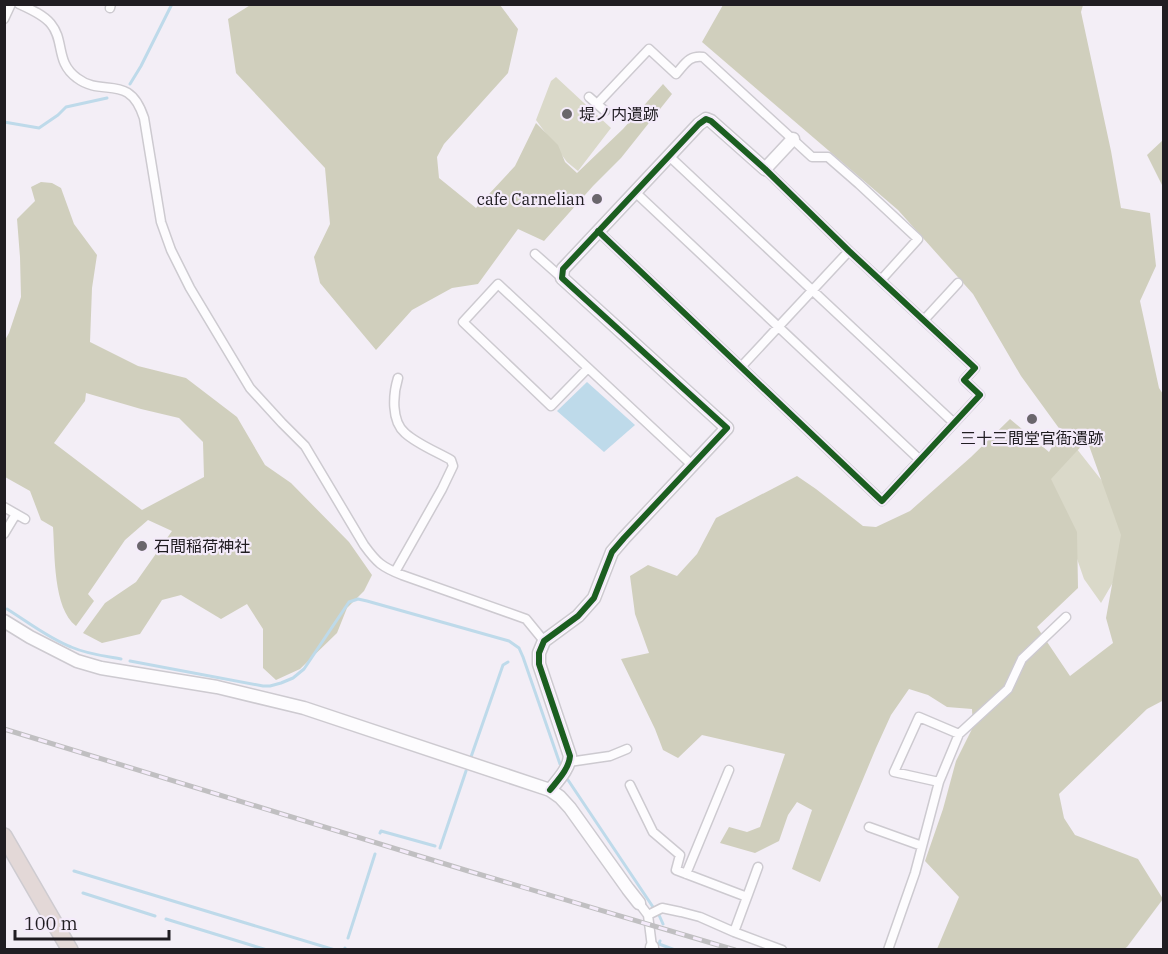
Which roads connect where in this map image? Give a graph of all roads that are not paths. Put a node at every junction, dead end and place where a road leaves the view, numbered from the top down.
1 (11, 4) edge
2 (19, 4) edge
3 (4, 19) edge
4 (589, 97) dead end
5 (597, 104) junction
6 (605, 111) dead end
7 (793, 139) junction
8 (669, 156) junction
9 (765, 169) junction
10 (635, 192) junction
11 (598, 231) junction
12 (849, 251) junction
13 (535, 254) dead end
14 (562, 278) junction
15 (881, 280) junction
16 (958, 283) dead end
17 (813, 290) junction
18 (924, 320) junction
19 (778, 327) junction
20 (741, 367) junction
21 (588, 368) junction
22 (398, 378) dead end
23 (954, 423) junction
24 (920, 460) junction
25 (692, 465) junction
26 (4, 507) edge
27 (16, 514) junction
28 (25, 519) dead end
29 (4, 534) edge
30 (395, 572) junction
31 (1066, 617) dead end
32 (4, 621) edge
33 (544, 641) junction
34 (959, 734) junction
35 (627, 749) dead end
36 (569, 762) junction
37 (729, 770) dead end
38 (939, 782) junction
39 (630, 785) dead end
40 (550, 790) junction
41 (869, 828) dead end
42 (4, 836) edge
43 (922, 846) junction
44 (758, 867) dead end
45 (686, 874) junction
46 (747, 897) junction
47 (639, 903) joint
48 (648, 915) junction
49 (734, 932) junction
50 (652, 948) edge
51 (70, 950) edge
52 (782, 950) edge
53 (888, 950) edge

1 - 3 street
2 - 30 street
4 - 5 street
5 - 6 street
5 - 7 street
7 - 9 street
7 - 15 street
8 - 9 street
8 - 10 street
8 - 17 street
9 - 12 street
10 - 11 street
10 - 19 street
11 - 14 street
11 - 20 street
12 - 15 street
12 - 17 street
13 - 14 street
14 - 25 street
15 - 18 street
16 - 18 street
17 - 19 street
17 - 23 street
18 - 23 street
19 - 20 street
19 - 24 street
20 - 24 street
21 - 21 street
21 - 25 street
22 - 30 street
23 - 24 street
25 - 33 street
26 - 27 street
27 - 28 street
27 - 29 street
30 - 33 street
31 - 34 street
32 - 40 street
33 - 36 street
34 - 38 street
34 - 38 street
35 - 36 street
36 - 40 street
37 - 45 street
38 - 43 street
39 - 45 street
40 - 47 street
41 - 43 street
42 - 51 highway
43 - 53 street
44 - 46 street
45 - 46 street
46 - 49 street
47 - 48 street
48 - 49 street
48 - 50 street
49 - 52 street

